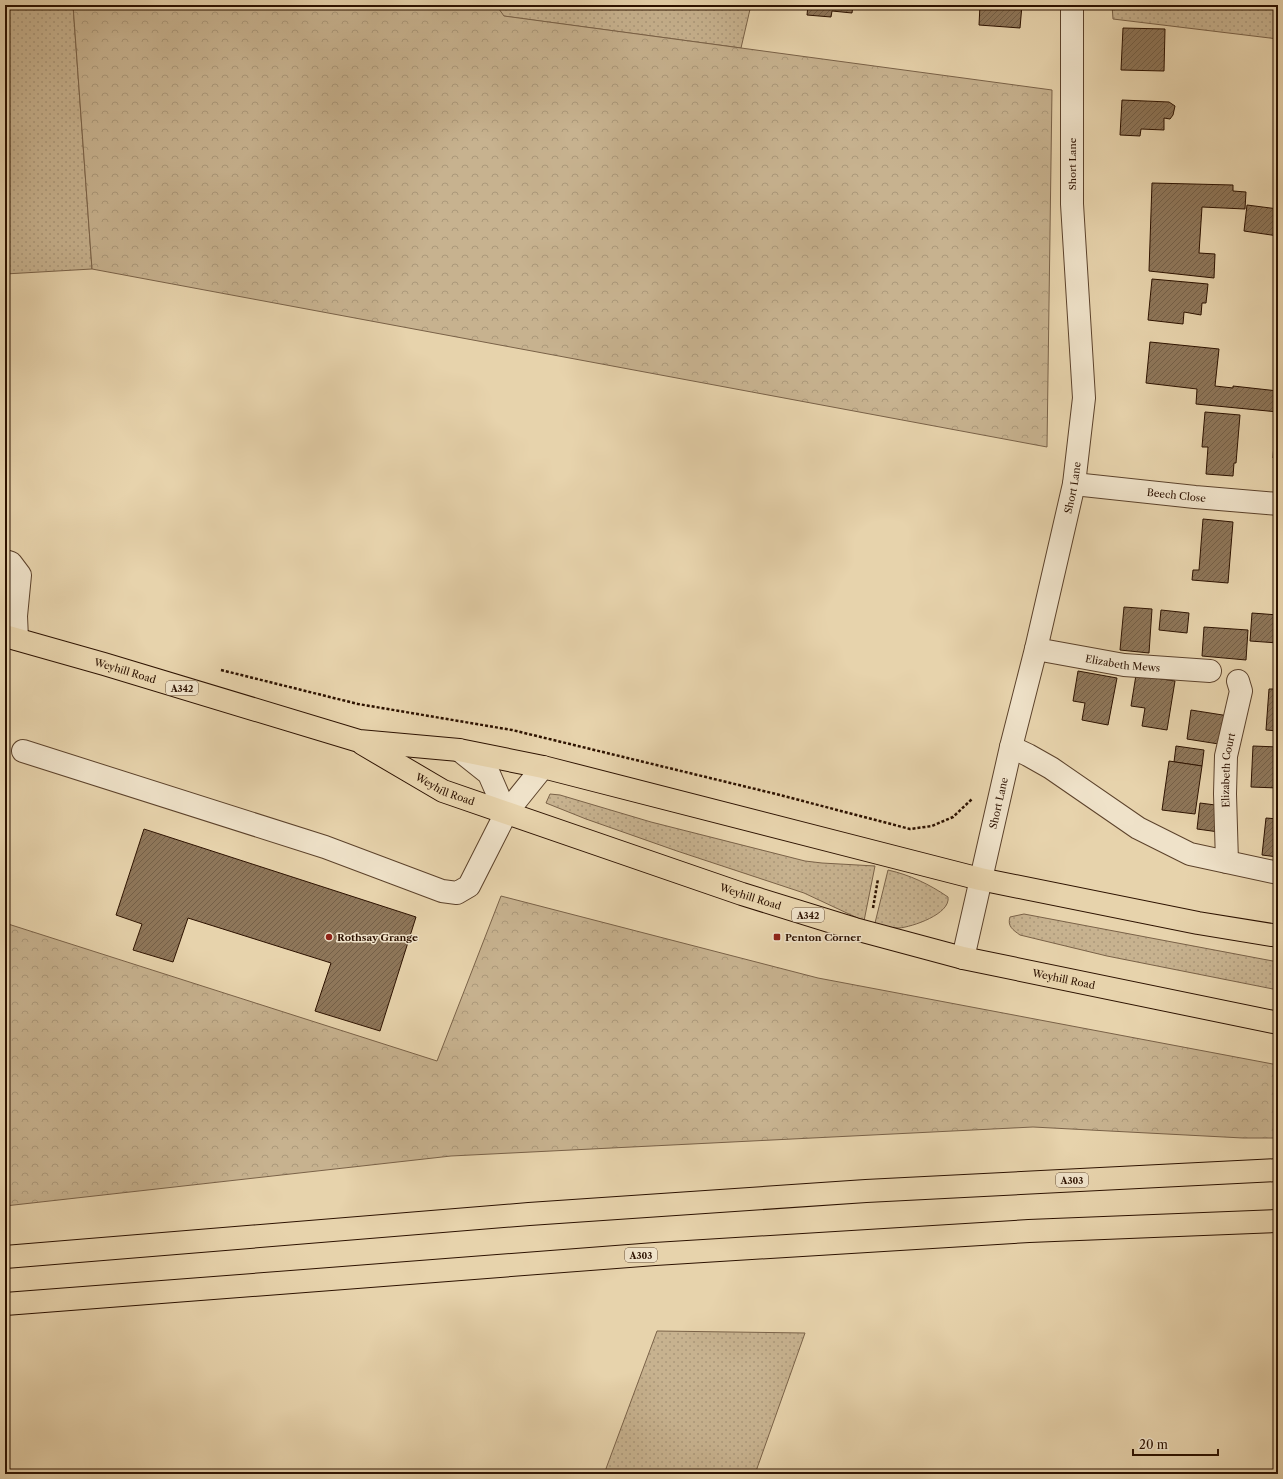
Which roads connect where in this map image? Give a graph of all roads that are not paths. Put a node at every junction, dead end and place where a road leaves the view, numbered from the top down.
1 (1072, 5) edge
2 (1074, 484) junction
3 (1278, 504) edge
4 (5, 561) edge
5 (11, 638) edge
6 (1036, 649) junction
7 (1210, 671) dead end
8 (1238, 681) dead end
9 (359, 741) junction
10 (1011, 747) junction
11 (459, 750) junction
12 (23, 751) dead end
13 (543, 767) junction
14 (506, 813) junction
15 (1227, 862) junction
16 (1278, 873) edge
17 (980, 879) junction
18 (1278, 936) edge
19 (963, 958) junction
20 (1278, 1023) edge
21 (1278, 1170) edge
22 (1278, 1221) edge
23 (5, 1256) edge
24 (5, 1304) edge

1 - 2 street, Short Lane
2 - 3 street, Beech Close
2 - 6 street, Short Lane
4 - 5 street
5 - 9 main road, Weyhill Road / A342
6 - 7 street, Elizabeth Mews
6 - 10 street, Short Lane
8 - 15 street, Elizabeth Court
9 - 11 main road, Weyhill Road / A342
9 - 14 main road, Weyhill Road / A342
10 - 15 street
10 - 17 street, Short Lane
11 - 13 main road, Weyhill Road / A342
11 - 14 street
12 - 14 street
13 - 14 street
13 - 17 main road, Weyhill Road / A342
14 - 19 main road, Weyhill Road / A342
15 - 16 street
17 - 18 main road, Weyhill Road / A342
17 - 19 street, Short Lane
19 - 20 main road, Weyhill Road / A342
21 - 23 main road, A303
22 - 24 main road, A303

